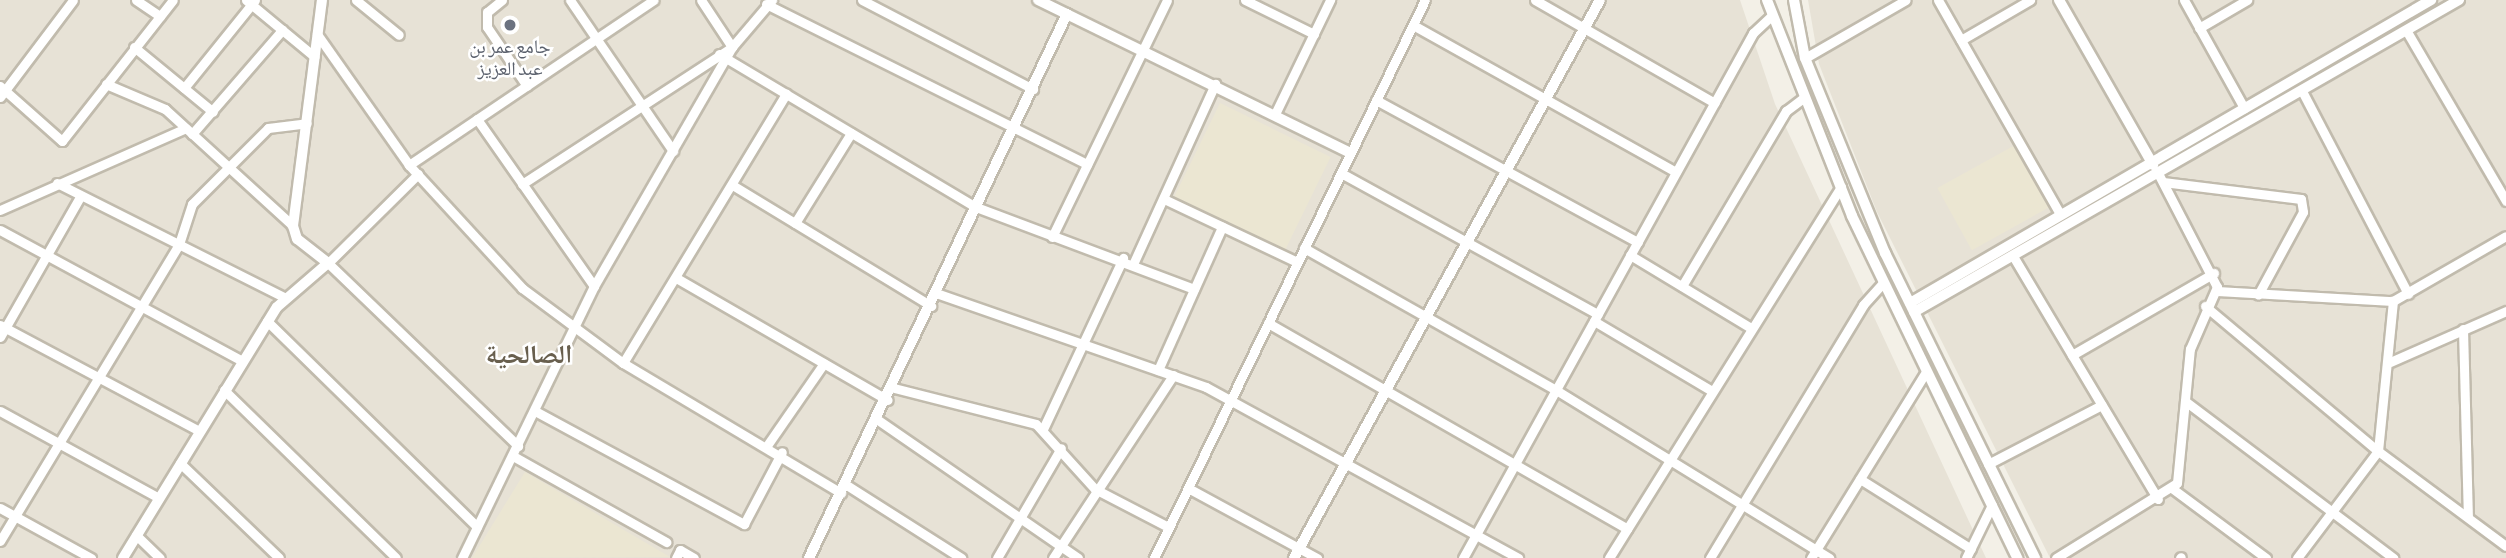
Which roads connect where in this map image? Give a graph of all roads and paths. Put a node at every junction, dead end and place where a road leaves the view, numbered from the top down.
1 (73, 0) edge
2 (136, 0) edge
3 (173, 0) edge
4 (322, 0) edge
5 (502, 0) edge
6 (570, 0) edge
7 (654, 0) edge
8 (701, 0) edge
9 (862, 0) edge
10 (1038, 0) edge
11 (1167, 0) edge
12 (1245, 0) edge
13 (1330, 0) edge
14 (1425, 0) edge
15 (1535, 0) edge
16 (1600, 0) edge
17 (1767, 0) edge
18 (1794, 0) edge
19 (1906, 0) edge
20 (1938, 0) edge
21 (2030, 0) edge
22 (2059, 0) edge
23 (2247, 0) edge
24 (2431, 0) edge
25 (2459, 0) edge
26 (251, 1) edge
27 (359, 1) edge
28 (769, 2) edge
29 (2189, 2) edge
30 (488, 4) edge
31 (1067, 14) junction
32 (1772, 15) junction
33 (160, 16) junction
34 (1413, 25) junction
35 (1585, 28) junction
36 (2199, 28) junction
37 (282, 30) junction
38 (2406, 30) junction
39 (317, 34) junction
40 (1314, 34) junction
41 (399, 35) dead end
42 (597, 38) junction
43 (1961, 40) junction
44 (134, 47) junction
45 (732, 47) junction
46 (1145, 48) junction
47 (723, 56) junction
48 (315, 57) junction
49 (1805, 58) junction
50 (106, 84) junction
51 (1215, 84) junction
52 (527, 86) junction
53 (184, 88) junction
54 (1033, 89) junction
55 (2, 91) edge
56 (2302, 91) junction
57 (786, 94) junction
58 (1803, 98) junction
59 (1545, 99) junction
60 (1376, 100) junction
61 (1715, 103) junction
62 (643, 106) junction
63 (2244, 108) junction
64 (213, 112) junction
65 (1275, 114) junction
66 (477, 119) junction
67 (307, 123) junction
68 (1015, 128) junction
69 (189, 131) junction
70 (851, 133) junction
71 (673, 150) junction
72 (1350, 153) junction
73 (2151, 161) junction
74 (1087, 164) junction
75 (409, 165) junction
76 (228, 168) junction
77 (1506, 171) junction
78 (1676, 172) junction
79 (1340, 173) junction
80 (418, 174) junction
81 (2161, 177) junction
82 (57, 183) junction
83 (523, 184) junction
84 (734, 186) junction
85 (1841, 187) junction
86 (81, 195) junction
87 (1164, 199) junction
88 (2506, 201) edge
89 (976, 207) junction
90 (0, 210) edge
91 (2060, 214) junction
92 (795, 223) junction
93 (293, 226) junction
94 (1222, 227) junction
95 (0, 230) edge
96 (2506, 236) edge
97 (1052, 237) junction
98 (1638, 242) junction
99 (1466, 243) junction
100 (179, 244) junction
101 (1304, 248) junction
102 (1630, 255) junction
103 (2013, 256) junction
104 (49, 257) junction
105 (1123, 258) junction
106 (1134, 262) junction
107 (1297, 262) junction
108 (328, 263) junction
109 (2214, 273) junction
110 (678, 279) junction
111 (1883, 283) junction
112 (594, 286) junction
113 (1682, 286) junction
114 (1194, 289) junction
115 (2217, 291) junction
116 (936, 293) junction
117 (2408, 294) junction
118 (2258, 295) junction
119 (286, 298) junction
120 (2393, 301) junction
121 (931, 306) junction
122 (2205, 306) junction
123 (140, 307) junction
124 (1912, 307) junction
125 (2506, 311) edge
126 (1596, 317) junction
127 (1425, 318) junction
128 (267, 321) junction
129 (1268, 323) junction
130 (3, 326) edge
131 (1751, 328) junction
132 (573, 329) junction
133 (2463, 329) junction
134 (0, 337) edge
135 (1082, 345) junction
136 (2072, 355) junction
137 (242, 361) junction
138 (2390, 362) junction
139 (623, 363) junction
140 (824, 363) junction
141 (1158, 370) junction
142 (1926, 372) junction
143 (1173, 375) junction
144 (96, 376) junction
145 (894, 388) junction
146 (224, 390) junction
147 (1386, 390) junction
148 (1556, 390) junction
149 (1712, 391) junction
150 (888, 400) junction
151 (1230, 400) junction
152 (2185, 401) junction
153 (2102, 405) junction
154 (0, 411) edge
155 (535, 411) junction
156 (878, 420) junction
157 (1043, 429) junction
158 (200, 430) junction
159 (57, 442) junction
160 (768, 444) junction
161 (518, 446) junction
162 (1061, 448) junction
163 (2378, 451) junction
164 (782, 452) junction
165 (513, 456) junction
166 (1669, 460) junction
167 (1346, 462) junction
168 (180, 463) junction
169 (1515, 463) junction
170 (1988, 464) junction
171 (1860, 479) junction
172 (843, 488) junction
173 (1188, 488) junction
174 (1095, 489) junction
175 (2173, 489) junction
176 (159, 498) junction
177 (2158, 499) junction
178 (1742, 505) junction
179 (1992, 505) junction
180 (0, 508) edge
181 (2334, 513) junction
182 (1018, 514) junction
183 (14, 515) junction
184 (2468, 516) junction
185 (477, 527) junction
186 (1168, 527) junction
187 (1627, 529) junction
188 (1477, 533) junction
189 (136, 535) junction
190 (0, 541) edge
191 (666, 542) dead end
192 (1061, 546) junction
193 (2506, 546) edge
194 (1296, 553) edge
195 (1814, 554) edge
196 (1968, 554) edge
197 (91, 558) edge
198 (123, 558) edge
199 (160, 558) edge
200 (279, 558) edge
201 (396, 558) edge
202 (462, 558) edge
203 (676, 558) edge
204 (694, 558) edge
205 (810, 558) edge
206 (961, 558) edge
207 (997, 558) edge
208 (1053, 558) edge
209 (1078, 558) edge
210 (1153, 558) edge
211 (1317, 558) edge
212 (1463, 558) edge
213 (1518, 558) edge
214 (1609, 558) edge
215 (1710, 558) edge
216 (1829, 558) edge
217 (2017, 558) edge
218 (2035, 558) edge
219 (2056, 558) edge
220 (2266, 558) edge
221 (2297, 558) edge
222 (2393, 558) edge

1 - 55 street
2 - 33 street
3 - 33 street
4 - 39 street
5 - 30 street
6 - 42 street
7 - 42 street
8 - 45 street
9 - 54 street
10 - 31 street
11 - 46 street
12 - 40 street
13 - 40 street
14 - 34 street
15 - 35 street
16 - 35 street
17 - 32 street
18 - 49 street
19 - 49 street
20 - 43 street
21 - 43 street
22 - 73 street
23 - 36 street
24 - 63 street
25 - 38 street
26 - 37 street
26 - 53 street
27 - 41 street
28 - 45 street
28 - 68 street
29 - 36 street
30 - 52 street
31 - 46 street
31 - 54 street
32 - 58 street
32 - 61 street
33 - 44 street
34 - 59 street
34 - 60 street
35 - 59 street
35 - 61 street
36 - 63 street
37 - 48 street
37 - 64 street
38 - 56 street
38 - 88 street
39 - 48 street
39 - 75 street
40 - 65 street
42 - 52 street
42 - 62 street
43 - 91 street
44 - 50 street
44 - 53 street
45 - 47 street
46 - 51 street
46 - 74 street
47 - 57 street
47 - 62 street
47 - 71 street
48 - 67 street
49 - 124 street
50 - 55 street
50 - 69 street
51 - 65 street
51 - 87 street
52 - 66 street
53 - 64 street
54 - 68 street
56 - 81 street
56 - 117 street
57 - 70 street
57 - 84 street
58 - 85 street
58 - 113 street
59 - 77 street
59 - 78 street
60 - 72 street
60 - 77 street
61 - 78 street
62 - 71 street
62 - 83 street
63 - 73 street
64 - 69 street
65 - 72 street
66 - 75 street
66 - 83 street
67 - 76 street
67 - 93 street
68 - 74 street
68 - 89 street
69 - 76 street
69 - 82 street
70 - 89 street
70 - 92 street
71 - 112 street
72 - 79 street
73 - 81 street
73 - 91 street
74 - 97 street
75 - 80 street
76 - 93 street
76 - 100 street
77 - 98 street
77 - 99 street
78 - 98 street
79 - 99 street
79 - 101 street
80 - 108 street
80 - 132 street
81 - 103 street
81 - 109 street
81 - 118 street
82 - 86 street
82 - 90 street
83 - 112 street
84 - 92 street
84 - 110 street
85 - 111 street
85 - 131 street
86 - 100 street
86 - 104 street
87 - 94 street
87 - 106 street
89 - 97 street
89 - 116 street
91 - 124 street
92 - 121 street
93 - 108 street
94 - 107 street
94 - 114 street
95 - 104 street
96 - 117 street
97 - 105 street
98 - 102 street
99 - 126 street
99 - 127 street
100 - 119 street
100 - 123 street
101 - 107 street
101 - 127 street
102 - 113 street
102 - 126 street
103 - 124 street
103 - 136 street
104 - 123 street
104 - 130 street
105 - 106 street
105 - 135 street
106 - 114 street
107 - 129 street
108 - 119 street
108 - 161 street
109 - 115 street
109 - 136 street
110 - 139 street
110 - 140 street
111 - 142 street
111 - 178 street
112 - 132 street
113 - 131 street
114 - 141 street
115 - 118 street
115 - 122 street
116 - 121 street
116 - 135 street
117 - 120 street
118 - 120 street
119 - 128 street
120 - 138 street
121 - 145 street
122 - 152 street
122 - 163 street
123 - 137 street
123 - 144 street
124 - 170 street
125 - 133 street
126 - 148 street
126 - 149 street
127 - 147 street
127 - 148 street
128 - 137 street
128 - 185 street
129 - 147 street
129 - 151 street
130 - 134 street
130 - 144 street
131 - 149 street
132 - 139 street
132 - 155 street
133 - 138 street
133 - 184 street
135 - 141 street
135 - 157 street
136 - 153 street
137 - 146 street
138 - 163 street
139 - 160 street
140 - 150 street
140 - 160 street
141 - 143 street
142 - 171 street
142 - 179 street
143 - 151 street
143 - 174 street
144 - 158 street
144 - 159 street
145 - 150 street
145 - 157 street
146 - 158 street
146 - 201 street
147 - 167 street
147 - 169 street
148 - 166 street
148 - 169 street
149 - 166 street
150 - 156 street
151 - 167 street
151 - 173 street
152 - 175 street
152 - 181 street
153 - 170 street
153 - 177 street
154 - 159 street
155 - 161 street
155 - 164 street
156 - 172 street
156 - 182 street
157 - 162 street
158 - 168 street
159 - 176 street
159 - 183 street
160 - 164 street
161 - 165 street
162 - 174 street
162 - 182 street
163 - 181 street
163 - 184 street
164 - 172 street
165 - 185 street
165 - 191 street
166 - 178 street
166 - 187 street
167 - 188 street
167 - 194 street
168 - 176 street
168 - 200 street
169 - 187 street
169 - 188 street
170 - 218 street
171 - 195 street
171 - 196 street
172 - 205 street
172 - 206 street
173 - 186 street
173 - 194 street
174 - 186 street
174 - 192 street
175 - 177 street
175 - 220 street
176 - 189 street
177 - 219 street
178 - 195 street
178 - 215 street
179 - 196 street
179 - 217 street
180 - 183 street
181 - 221 street
181 - 222 street
182 - 192 street
182 - 207 street
183 - 190 street
183 - 197 street
184 - 193 street
185 - 202 street
186 - 210 street
187 - 214 street
188 - 212 street
188 - 213 street
189 - 198 street
189 - 199 street
192 - 208 street
192 - 209 street
194 - 211 street
195 - 216 street
203 - 204 street

